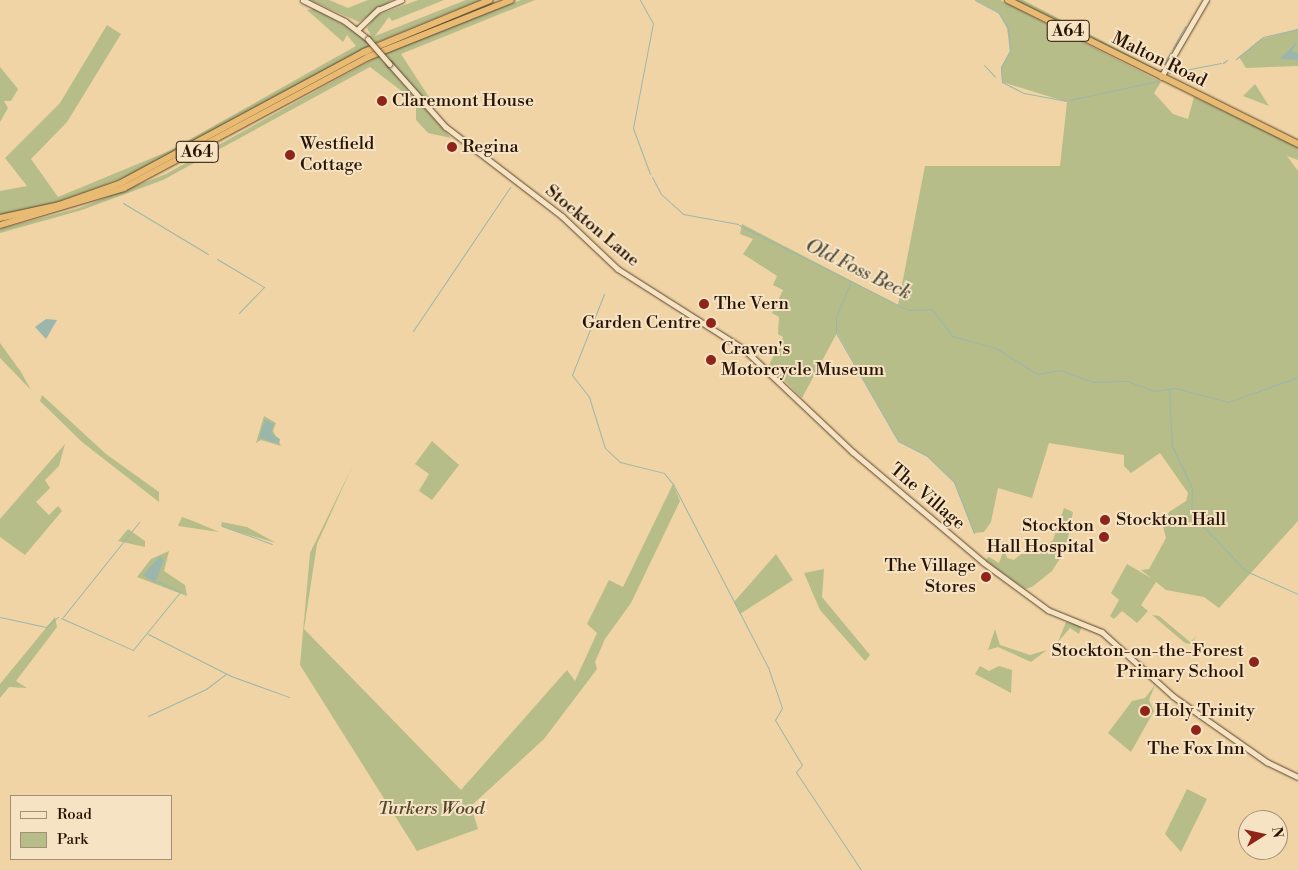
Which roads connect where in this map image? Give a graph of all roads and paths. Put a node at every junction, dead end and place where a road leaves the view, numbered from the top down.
1 (303, 0) edge
2 (401, 0) edge
3 (490, 0) edge
4 (511, 0) edge
5 (1008, 0) edge
6 (1206, 0) edge
7 (358, 29) junction
8 (1161, 77) junction
9 (1298, 144) edge
10 (0, 218) edge
11 (0, 225) edge
12 (871, 467) joint
13 (1298, 777) edge

1 - 7 street, Stockton Lane
2 - 7 street
3 - 10 highway, A64
4 - 11 highway, A64
5 - 8 highway, Malton Road / A64
6 - 8 street
7 - 12 street, Stockton Lane, bridge
8 - 9 highway, Malton Road / A64
12 - 13 street, The Village

